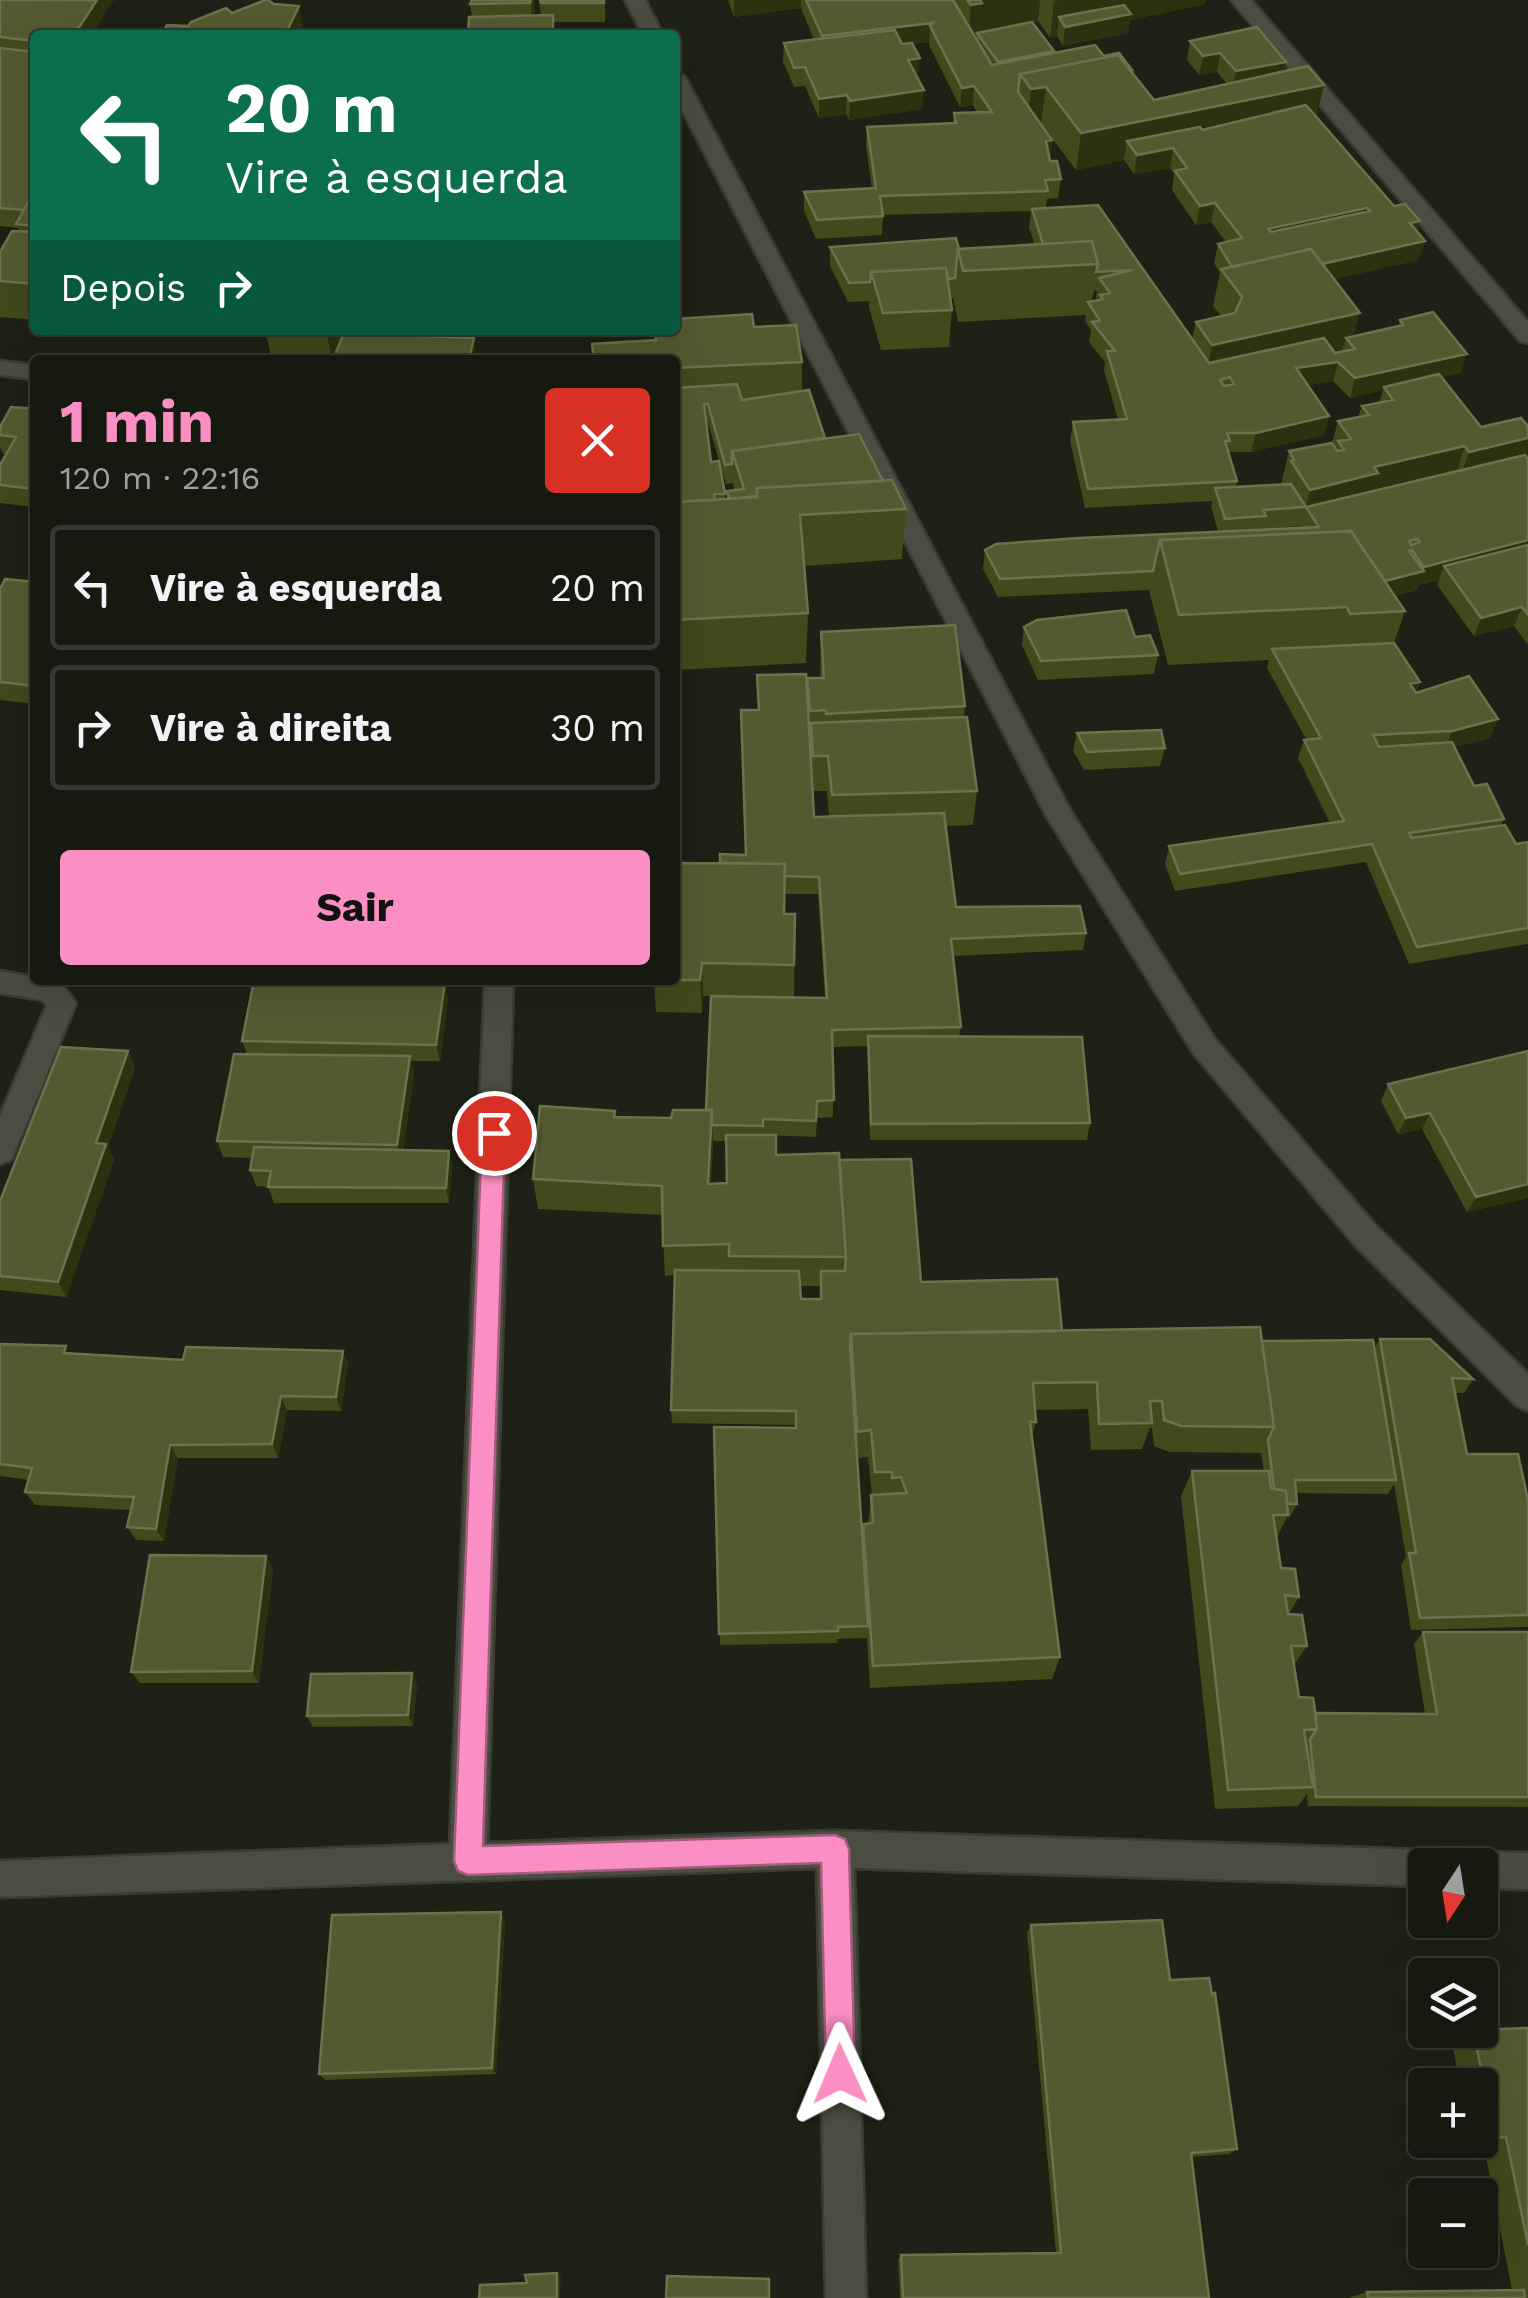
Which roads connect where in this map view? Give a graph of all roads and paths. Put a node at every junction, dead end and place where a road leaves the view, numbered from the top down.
1 (635, 0) edge
2 (1241, 0) edge
3 (650, 30) edge
4 (680, 87) edge
5 (1528, 336) edge
6 (0, 368) edge
7 (30, 371) edge
8 (0, 982) edge
9 (499, 985) edge
10 (0, 1151) edge
11 (1528, 1396) edge
12 (835, 1849) junction
13 (468, 1861) junction
14 (1408, 1867) edge
15 (1498, 1870) edge
16 (1528, 1871) edge
17 (0, 1879) edge
18 (846, 2298) edge

1 - 3 street
2 - 5 street
4 - 11 street
6 - 7 street
8 - 10 street
9 - 13 street
12 - 13 street
12 - 14 street
12 - 18 street
13 - 17 street
15 - 16 street

